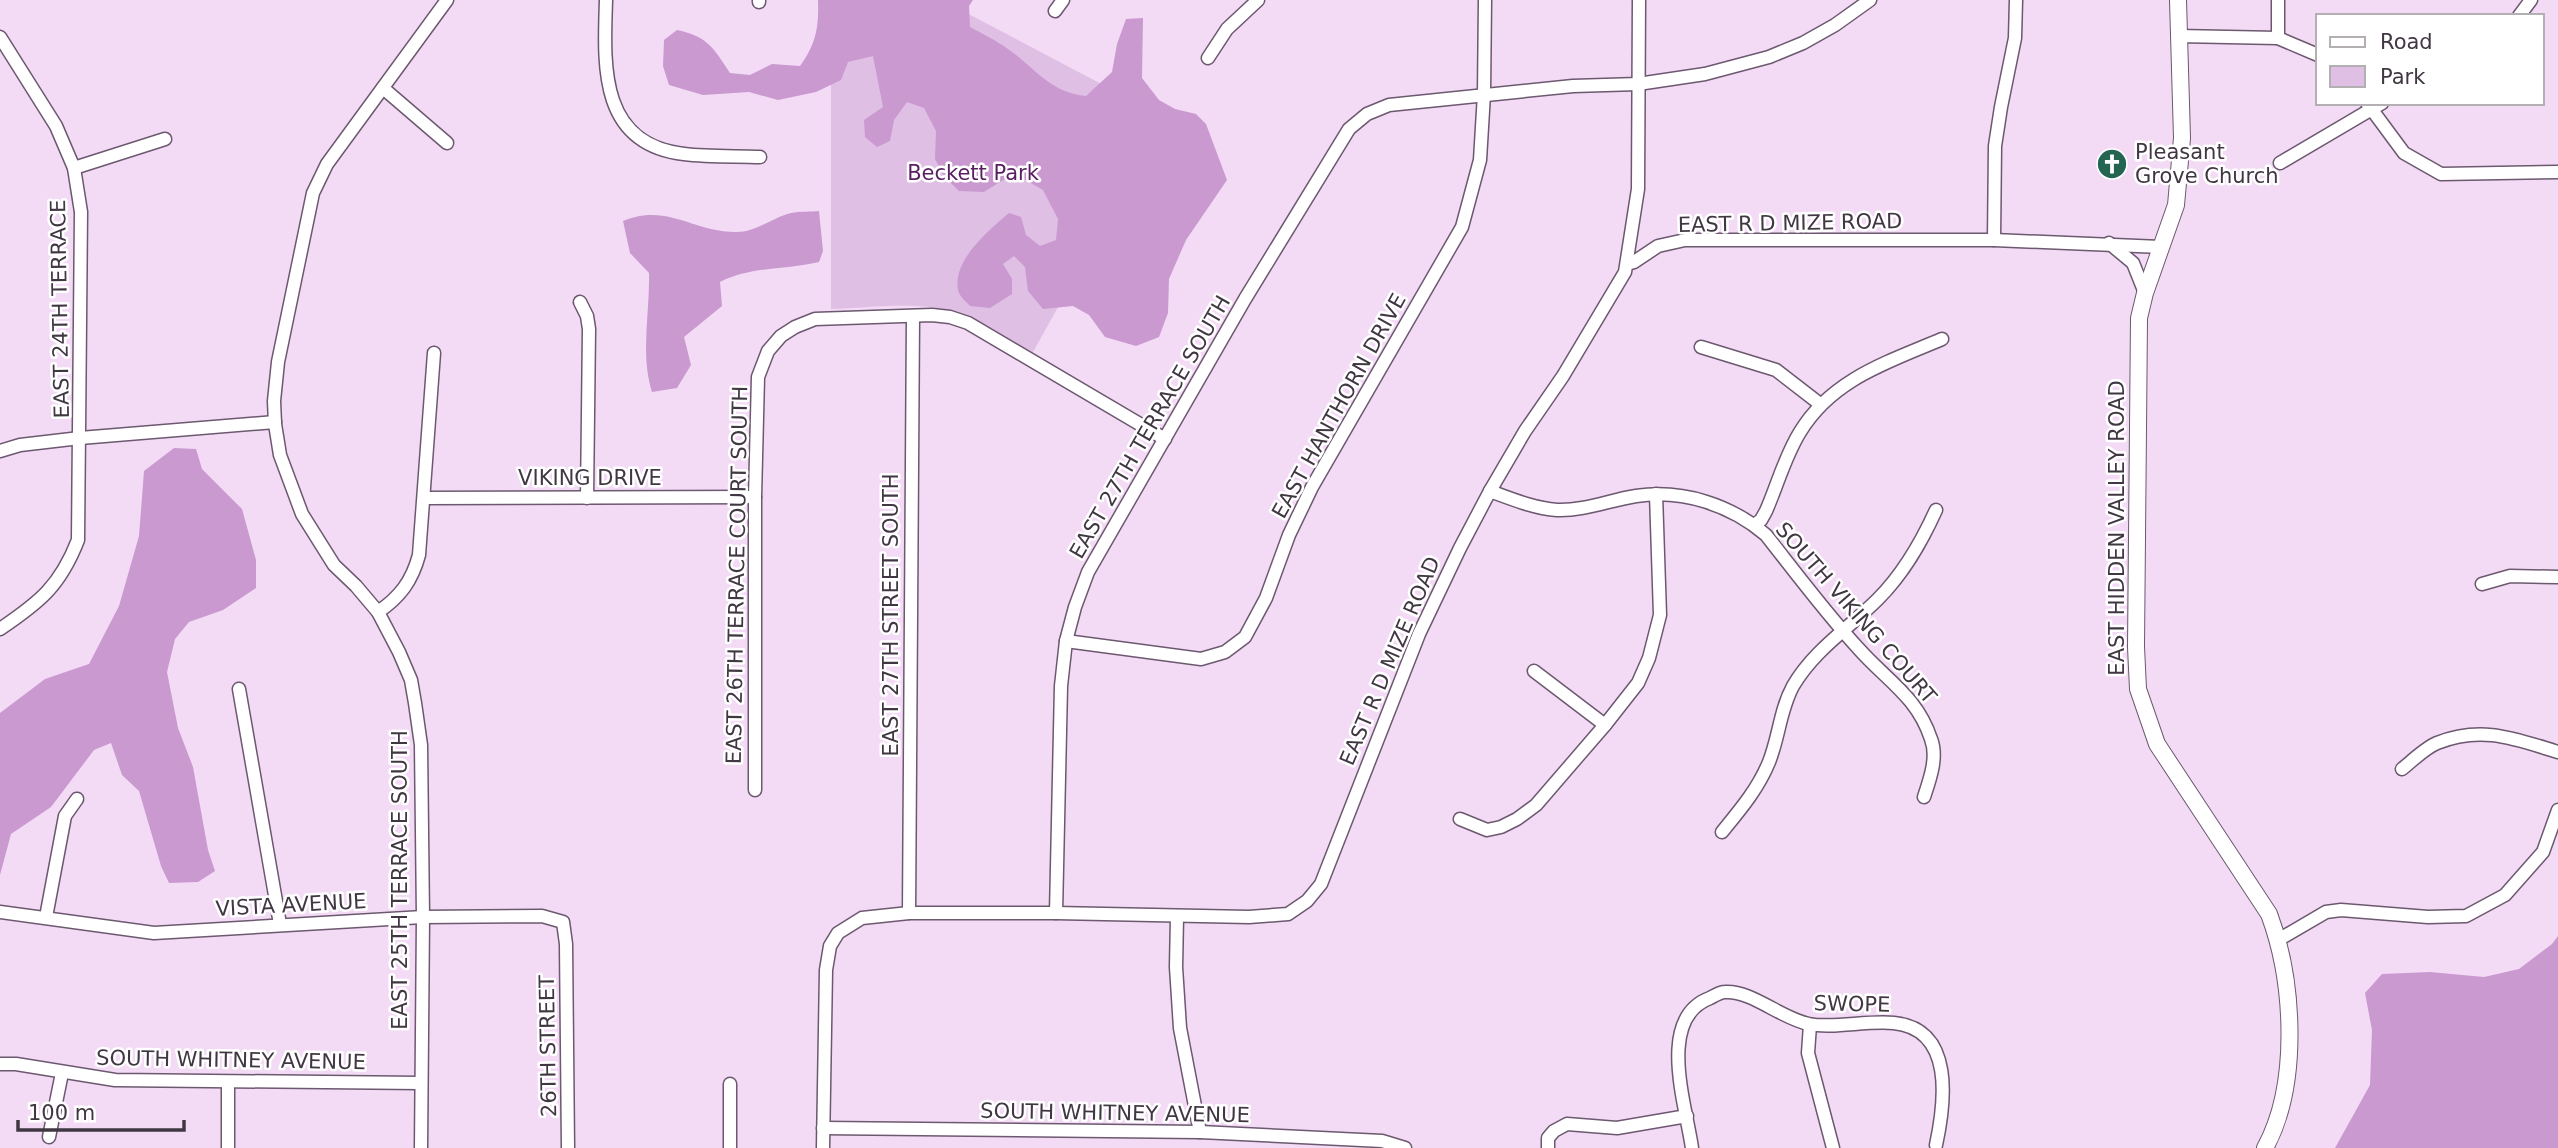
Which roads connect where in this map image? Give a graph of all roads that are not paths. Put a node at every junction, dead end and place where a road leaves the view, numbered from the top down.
1 (447, 0) edge
2 (606, 0) edge
3 (1063, 0) edge
4 (1258, 0) edge
5 (1485, 0) edge
6 (1639, 0) edge
7 (1870, 0) edge
8 (2016, 0) edge
9 (2178, 0) edge
10 (2278, 0) edge
11 (1055, 11) dead end
12 (2178, 36) junction
13 (0, 37) edge
14 (2278, 38) junction
15 (2316, 54) edge
16 (1208, 58) dead end
17 (1638, 84) junction
18 (383, 88) junction
19 (1484, 94) junction
20 (2374, 106) edge
21 (165, 139) dead end
22 (447, 143) dead end
23 (760, 158) dead end
24 (2280, 163) dead end
25 (74, 168) junction
26 (2558, 172) edge
27 (1994, 240) junction
28 (2109, 243) junction
29 (2161, 247) junction
30 (1627, 264) junction
31 (2145, 293) junction
32 (580, 302) dead end
33 (913, 316) junction
34 (1942, 339) dead end
35 (1701, 347) dead end
36 (434, 352) dead end
37 (1820, 404) junction
38 (275, 422) junction
39 (80, 438) junction
40 (1165, 439) junction
41 (0, 451) edge
42 (1490, 491) junction
43 (1656, 494) junction
44 (755, 497) junction
45 (424, 498) junction
46 (587, 498) junction
47 (1936, 510) dead end
48 (1754, 525) junction
49 (2558, 577) edge
50 (2482, 584) dead end
51 (379, 612) junction
52 (0, 629) edge
53 (1842, 631) junction
54 (1066, 641) junction
55 (1534, 671) dead end
56 (239, 689) dead end
57 (1605, 725) junction
58 (2558, 752) edge
59 (2402, 769) dead end
60 (755, 790) dead end
61 (1923, 797) dead end
62 (77, 799) dead end
63 (2558, 810) edge
64 (1460, 819) dead end
65 (1722, 832) dead end
66 (0, 912) edge
67 (909, 913) junction
68 (1056, 913) junction
69 (1177, 916) junction
70 (46, 917) junction
71 (423, 917) junction
72 (280, 924) junction
73 (2278, 940) junction
74 (566, 944) joint
75 (1810, 1025) junction
76 (0, 1064) edge
77 (62, 1073) junction
78 (228, 1082) junction
79 (420, 1083) junction
80 (730, 1084) dead end
81 (1687, 1116) junction
82 (824, 1128) junction
83 (1200, 1132) junction
84 (49, 1137) dead end
85 (1936, 1145) dead end
86 (228, 1148) edge
87 (421, 1148) edge
88 (568, 1148) edge
89 (730, 1148) edge
90 (823, 1148) edge
91 (1405, 1148) edge
92 (1548, 1148) edge
93 (1692, 1148) edge
94 (1833, 1148) edge
95 (2264, 1148) edge

1 - 18 street, EAST 25TH TERRACE SOUTH
2 - 23 street
3 - 11 street
4 - 16 street
5 - 19 street, EAST HANTHORN DRIVE
6 - 17 street
7 - 17 street, EAST 27TH TERRACE SOUTH
8 - 27 street
9 - 12 main road, EAST HIDDEN VALLEY ROAD
10 - 14 street
12 - 14 street
12 - 29 main road, EAST HIDDEN VALLEY ROAD
13 - 25 street, EAST 24TH TERRACE
14 - 15 street
17 - 19 street, EAST 27TH TERRACE SOUTH
17 - 30 street
18 - 22 street
18 - 38 street, EAST 25TH TERRACE SOUTH
19 - 40 street, EAST 27TH TERRACE SOUTH
19 - 54 street, EAST HANTHORN DRIVE
20 - 24 street
20 - 26 street
21 - 25 street
25 - 39 street, EAST 24TH TERRACE
27 - 28 street, EAST R D MIZE ROAD
27 - 30 street, EAST R D MIZE ROAD
28 - 29 street, EAST R D MIZE ROAD
28 - 31 street
29 - 31 main road, EAST HIDDEN VALLEY ROAD
30 - 42 street, EAST R D MIZE ROAD
31 - 73 main road, EAST HIDDEN VALLEY ROAD
32 - 46 street
33 - 40 street, EAST 26TH TERRACE COURT SOUTH
33 - 44 street, EAST 26TH TERRACE COURT SOUTH
33 - 67 street, EAST 27TH STREET SOUTH
34 - 37 street
35 - 37 street
36 - 45 street
37 - 48 street
38 - 39 street
38 - 51 street, EAST 25TH TERRACE SOUTH
39 - 41 street
39 - 52 street, EAST 24TH TERRACE
40 - 54 street, EAST 27TH TERRACE SOUTH
42 - 43 street, SOUTH VIKING COURT
42 - 69 street, EAST R D MIZE ROAD
43 - 48 street, SOUTH VIKING COURT
43 - 57 street
44 - 46 street, VIKING DRIVE
44 - 60 street, EAST 26TH TERRACE COURT SOUTH
45 - 46 street, VIKING DRIVE
45 - 51 street
47 - 53 street
48 - 53 street, SOUTH VIKING COURT
49 - 50 street
51 - 71 street, EAST 25TH TERRACE SOUTH
53 - 61 street, SOUTH VIKING COURT
53 - 65 street
54 - 68 street, EAST 27TH TERRACE SOUTH
55 - 57 street
56 - 72 street
57 - 64 street
58 - 59 street
62 - 70 street
63 - 73 street
66 - 70 street, VISTA AVENUE
67 - 68 street, EAST R D MIZE ROAD
67 - 82 street, EAST R D MIZE ROAD
68 - 69 street, EAST R D MIZE ROAD
69 - 83 street
70 - 72 street, VISTA AVENUE
71 - 72 street, VISTA AVENUE
71 - 74 street, VISTA AVENUE
71 - 79 street, EAST 25TH TERRACE SOUTH
73 - 95 main road, EAST HIDDEN VALLEY ROAD
74 - 88 street, 26TH STREET
75 - 81 street, SWOPE
75 - 85 street, SWOPE
75 - 94 street
76 - 77 street, SOUTH WHITNEY AVENUE
77 - 78 street, SOUTH WHITNEY AVENUE
77 - 84 street
78 - 79 street, SOUTH WHITNEY AVENUE
78 - 86 street
79 - 87 street, EAST 25TH TERRACE SOUTH
80 - 89 street
81 - 92 street
81 - 93 street
82 - 83 street, SOUTH WHITNEY AVENUE
82 - 90 street, EAST R D MIZE ROAD
83 - 91 street, SOUTH WHITNEY AVENUE

